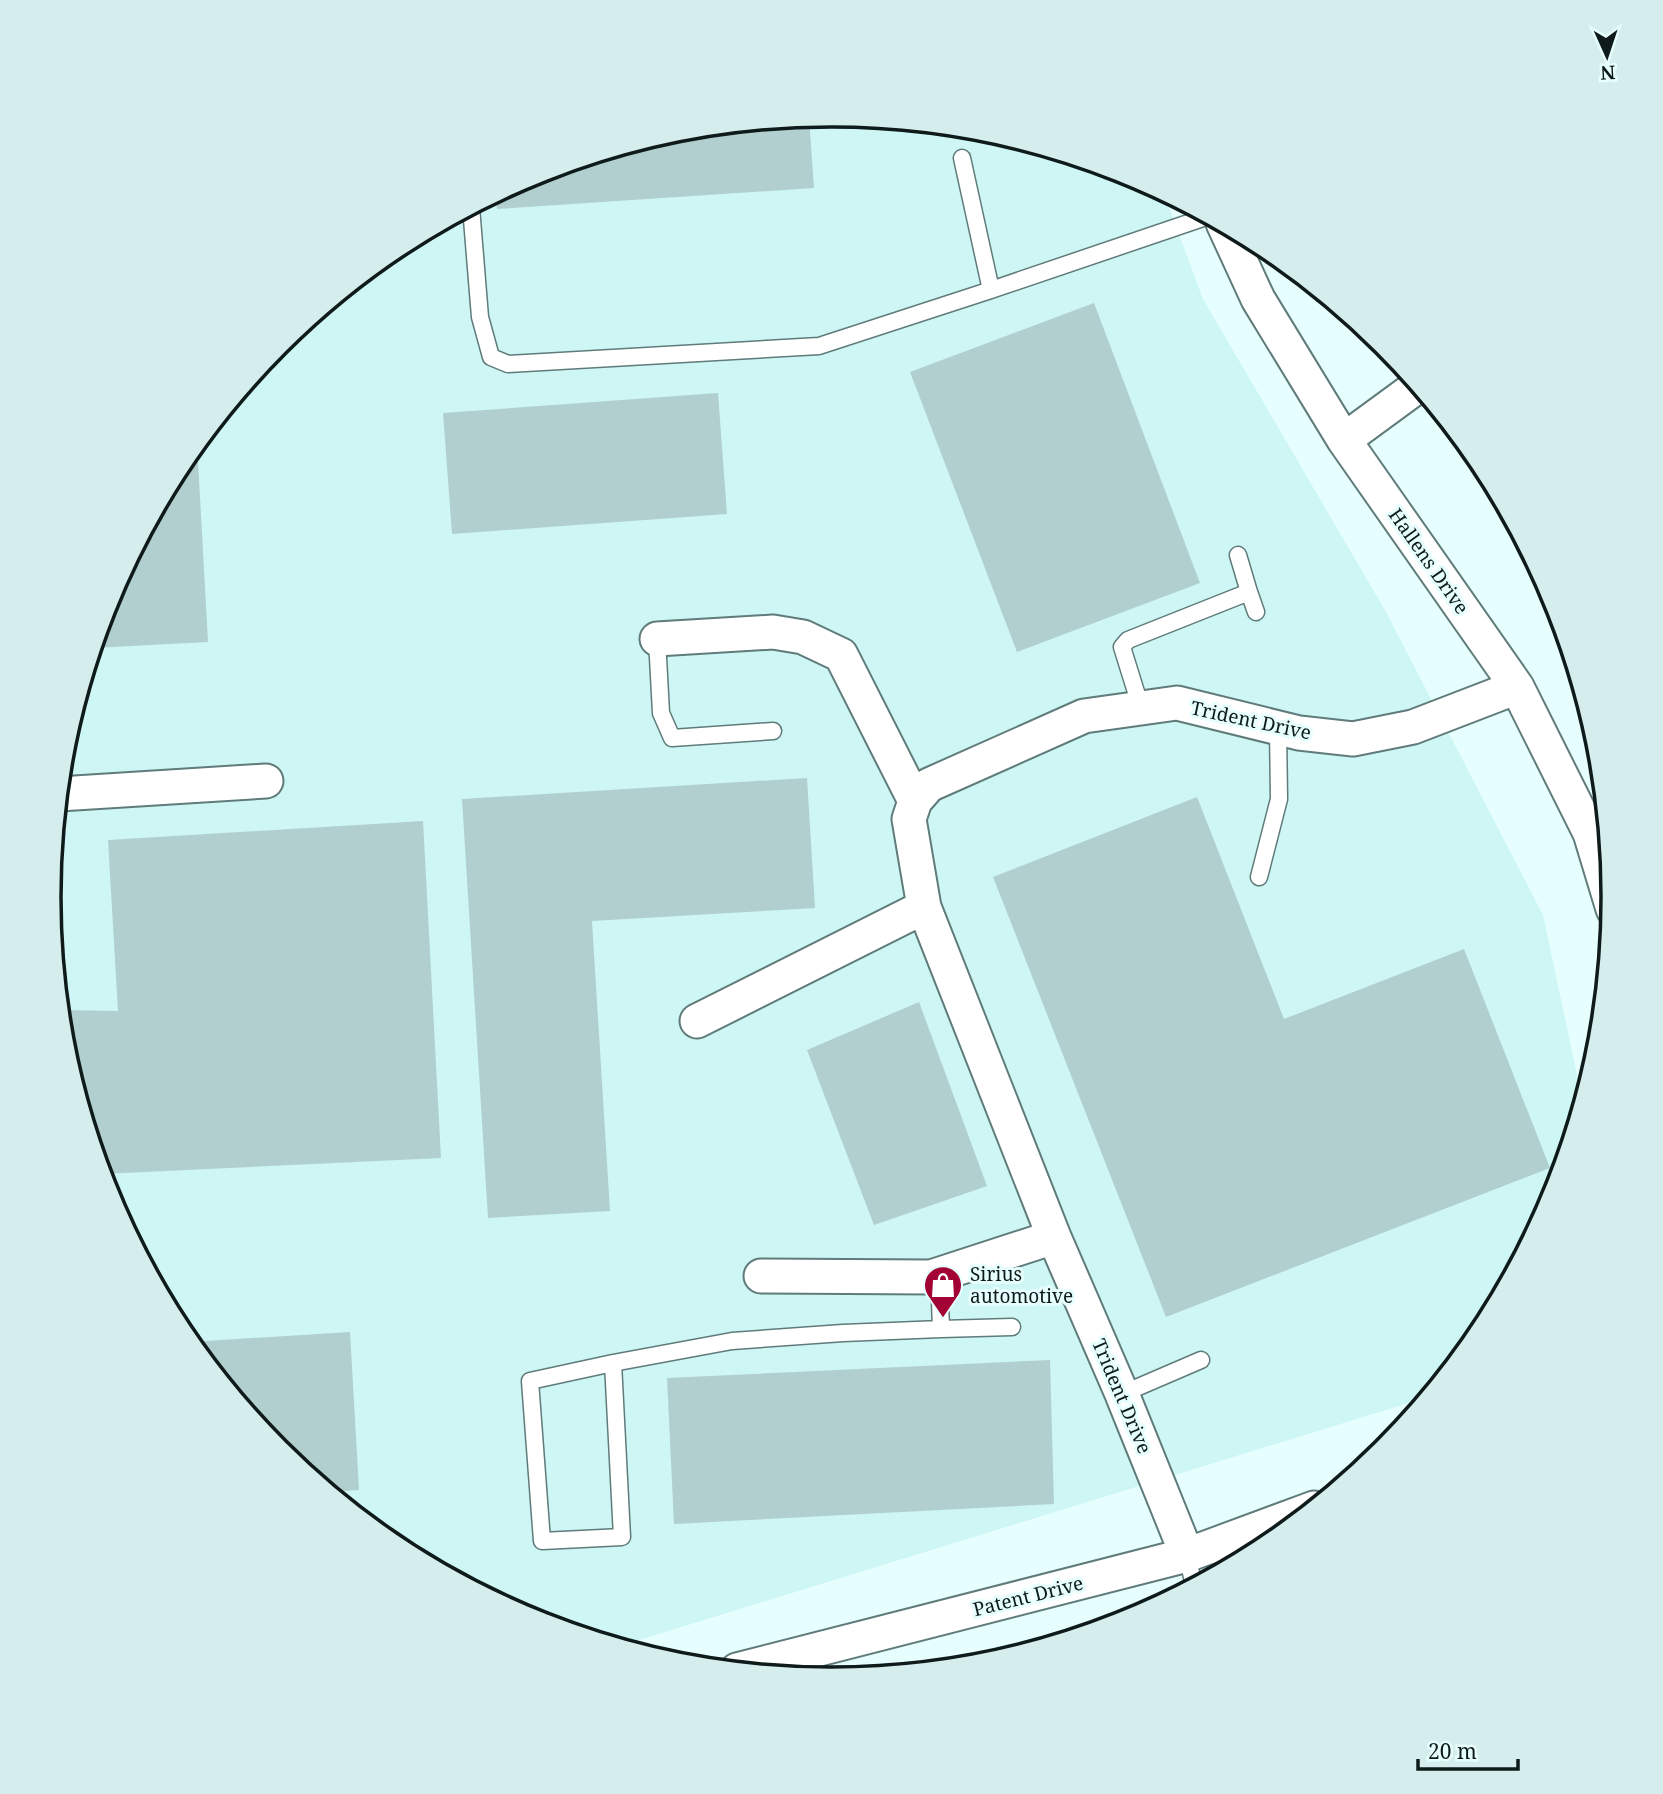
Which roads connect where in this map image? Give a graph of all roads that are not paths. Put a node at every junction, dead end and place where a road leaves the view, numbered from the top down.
1 (962, 158) dead end
2 (472, 216) edge
3 (1198, 220) edge
4 (1230, 238) edge
5 (990, 290) junction
6 (1412, 390) edge
7 (1344, 440) junction
8 (1238, 555) dead end
9 (1250, 592) junction
10 (1256, 612) dead end
11 (657, 639) joint
12 (1517, 687) junction
13 (1141, 708) junction
14 (1278, 727) junction
15 (773, 731) dead end
16 (266, 781) dead end
17 (68, 793) edge
18 (915, 801) junction
19 (1601, 865) edge
20 (1259, 877) dead end
21 (924, 907) junction
22 (697, 1021) dead end
23 (1054, 1237) junction
24 (939, 1274) junction
25 (761, 1276) dead end
26 (1012, 1327) dead end
27 (941, 1329) junction
28 (1201, 1360) dead end
29 (613, 1363) junction
30 (1122, 1394) junction
31 (1263, 1534) edge
32 (1191, 1571) edge
33 (763, 1664) edge

1 - 5 lane
2 - 5 lane
3 - 5 lane
4 - 7 street, Hallens Drive
6 - 7 street
7 - 12 street, Hallens Drive
8 - 9 lane
9 - 10 lane
9 - 13 lane
11 - 15 lane
11 - 18 street
12 - 14 street, Trident Drive
12 - 19 street, Hallens Drive
13 - 14 street, Trident Drive
13 - 18 street, Trident Drive
14 - 20 lane
16 - 17 street
18 - 21 street, Trident Drive
21 - 22 street
21 - 23 street, Trident Drive
23 - 24 street
23 - 30 street, Trident Drive
24 - 25 street
24 - 27 lane
26 - 27 lane
27 - 29 lane
28 - 30 lane
29 - 29 lane
30 - 32 street, Trident Drive
31 - 32 street, Patent Drive
32 - 33 street, Patent Drive

